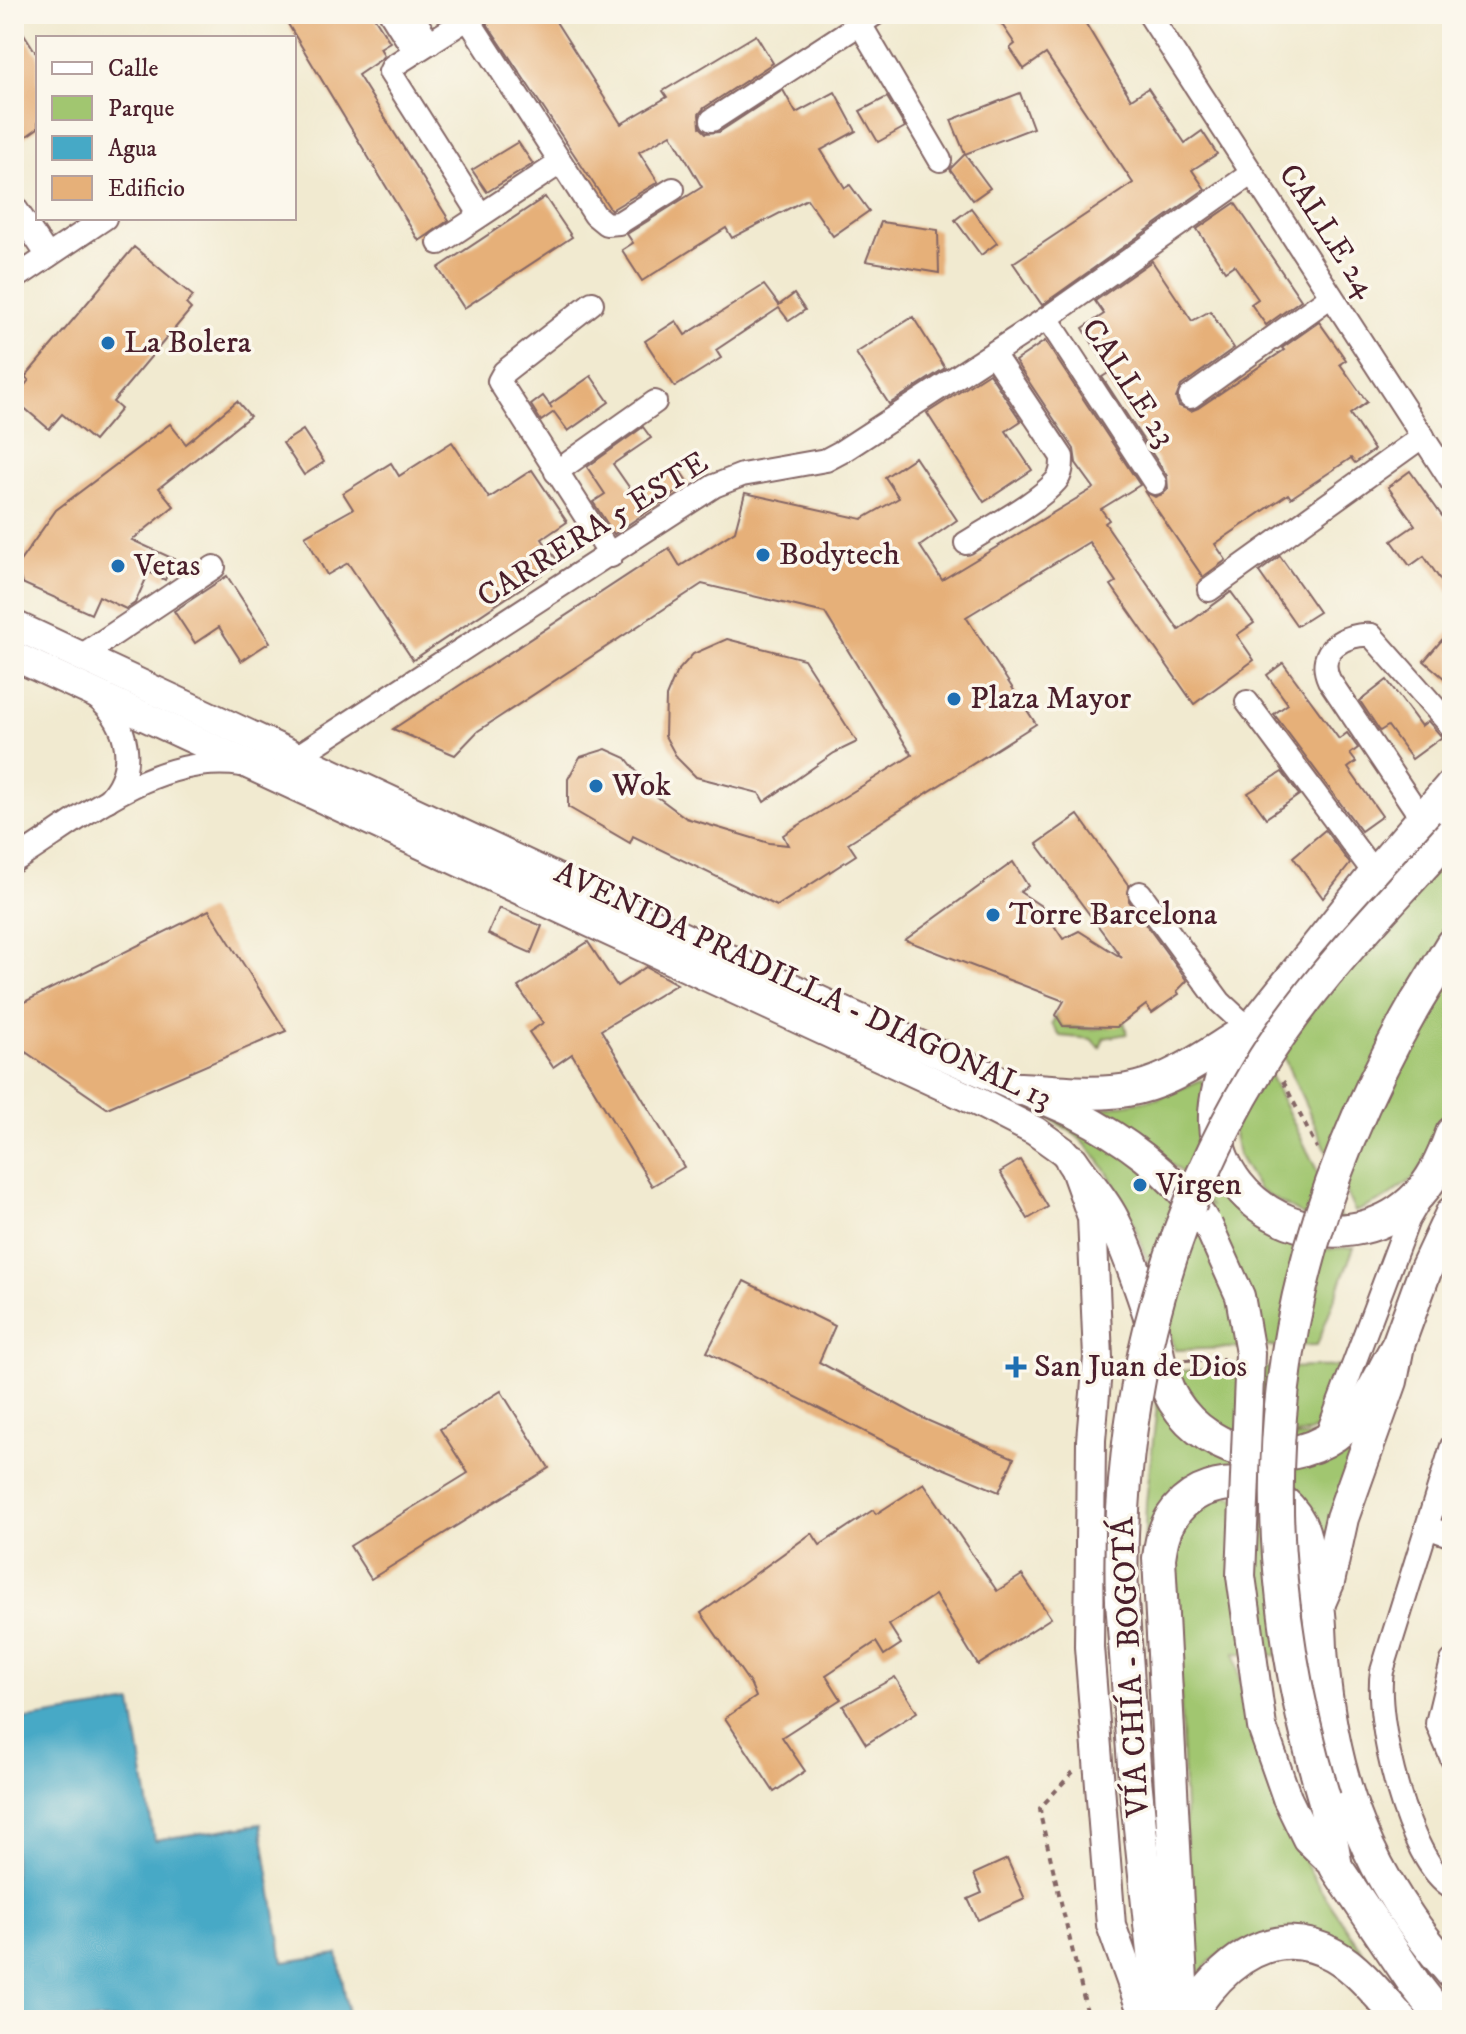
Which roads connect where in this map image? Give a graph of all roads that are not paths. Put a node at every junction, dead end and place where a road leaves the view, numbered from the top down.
1 (391, 14) edge
2 (411, 14) edge
3 (1149, 14) edge
4 (471, 16) edge
5 (867, 19) edge
6 (422, 48) junction
7 (712, 120) dead end
8 (940, 160) dead end
9 (560, 163) junction
10 (1252, 173) junction
11 (673, 189) dead end
12 (14, 206) edge
13 (480, 214) junction
14 (102, 220) edge
15 (439, 243) dead end
16 (48, 256) junction
17 (14, 279) edge
18 (1331, 296) junction
19 (592, 303) dead end
20 (1047, 318) junction
21 (993, 354) junction
22 (1190, 397) dead end
23 (655, 402) dead end
24 (1423, 436) junction
25 (556, 472) junction
26 (1452, 482) edge
27 (1155, 483) dead end
28 (966, 543) dead end
29 (611, 556) junction
30 (214, 567) dead end
31 (1209, 590) dead end
32 (14, 625) edge
33 (14, 656) edge
34 (81, 656) junction
35 (90, 692) junction
36 (1247, 702) dead end
37 (1452, 727) edge
38 (298, 756) junction
39 (259, 768) junction
40 (1452, 785) edge
41 (102, 806) junction
42 (1422, 819) junction
43 (1452, 833) edge
44 (14, 861) edge
45 (1375, 874) junction
46 (1140, 893) dead end
47 (1452, 944) edge
48 (1250, 1030) junction
49 (1020, 1089) junction
50 (1452, 1133) edge
51 (1072, 1161) junction
52 (1433, 1176) junction
53 (1452, 1214) edge
54 (1398, 1345) junction
55 (1325, 1441) junction
56 (1452, 1446) edge
57 (1427, 1527) junction
58 (1452, 1536) edge
59 (1318, 1605) junction
60 (1452, 1661) edge
61 (1452, 1759) edge
62 (1336, 1867) junction
63 (1452, 1887) edge
64 (1452, 1973) edge
65 (1145, 2020) edge
66 (1160, 2020) edge
67 (1184, 2020) edge
68 (1401, 2020) edge
69 (1443, 2020) edge

1 - 6 street
2 - 6 street
3 - 10 street, CALLE 24
4 - 6 street
4 - 9 street
5 - 7 street
5 - 8 street
6 - 13 street
9 - 11 street
9 - 13 street
10 - 18 street, CALLE 24
10 - 20 street, CARRERA 5 ESTE
12 - 16 street
13 - 15 street
14 - 16 street
16 - 17 street
18 - 22 street
18 - 24 street, CALLE 24
19 - 25 street
20 - 21 street, CARRERA 5 ESTE
20 - 27 street, CALLE 23
21 - 28 street
21 - 29 street, CARRERA 5 ESTE
23 - 25 street
24 - 26 street, CALLE 24
24 - 31 street
25 - 29 street
29 - 38 street, CARRERA 5 ESTE
30 - 34 street
32 - 34 main road, AVENIDA PRADILLA - DIAGONAL 13
33 - 35 main road, AVENIDA PRADILLA - DIAGONAL 13
34 - 38 main road, AVENIDA PRADILLA - DIAGONAL 13
35 - 39 main road, AVENIDA PRADILLA - DIAGONAL 13
35 - 41 street
36 - 45 street
37 - 42 street
38 - 49 main road, AVENIDA PRADILLA - DIAGONAL 13
39 - 41 street
39 - 51 main road, AVENIDA PRADILLA - DIAGONAL 13
40 - 42 highway
41 - 44 street
42 - 45 highway
43 - 66 highway, VÍA CHÍA - BOGOTÁ, bridge
45 - 48 highway
46 - 48 street
47 - 62 highway, bridge
48 - 49 highway
48 - 52 highway
49 - 62 main road, AVENIDA PRADILLA - DIAGONAL 13, bridge
50 - 52 highway
51 - 55 highway
51 - 65 main road, AVENIDA PRADILLA - DIAGONAL 13
52 - 55 street
53 - 54 highway
54 - 55 highway
54 - 59 highway
56 - 57 street
57 - 58 street
57 - 63 street
59 - 64 highway
59 - 67 highway
60 - 61 street
62 - 69 highway
67 - 68 highway

